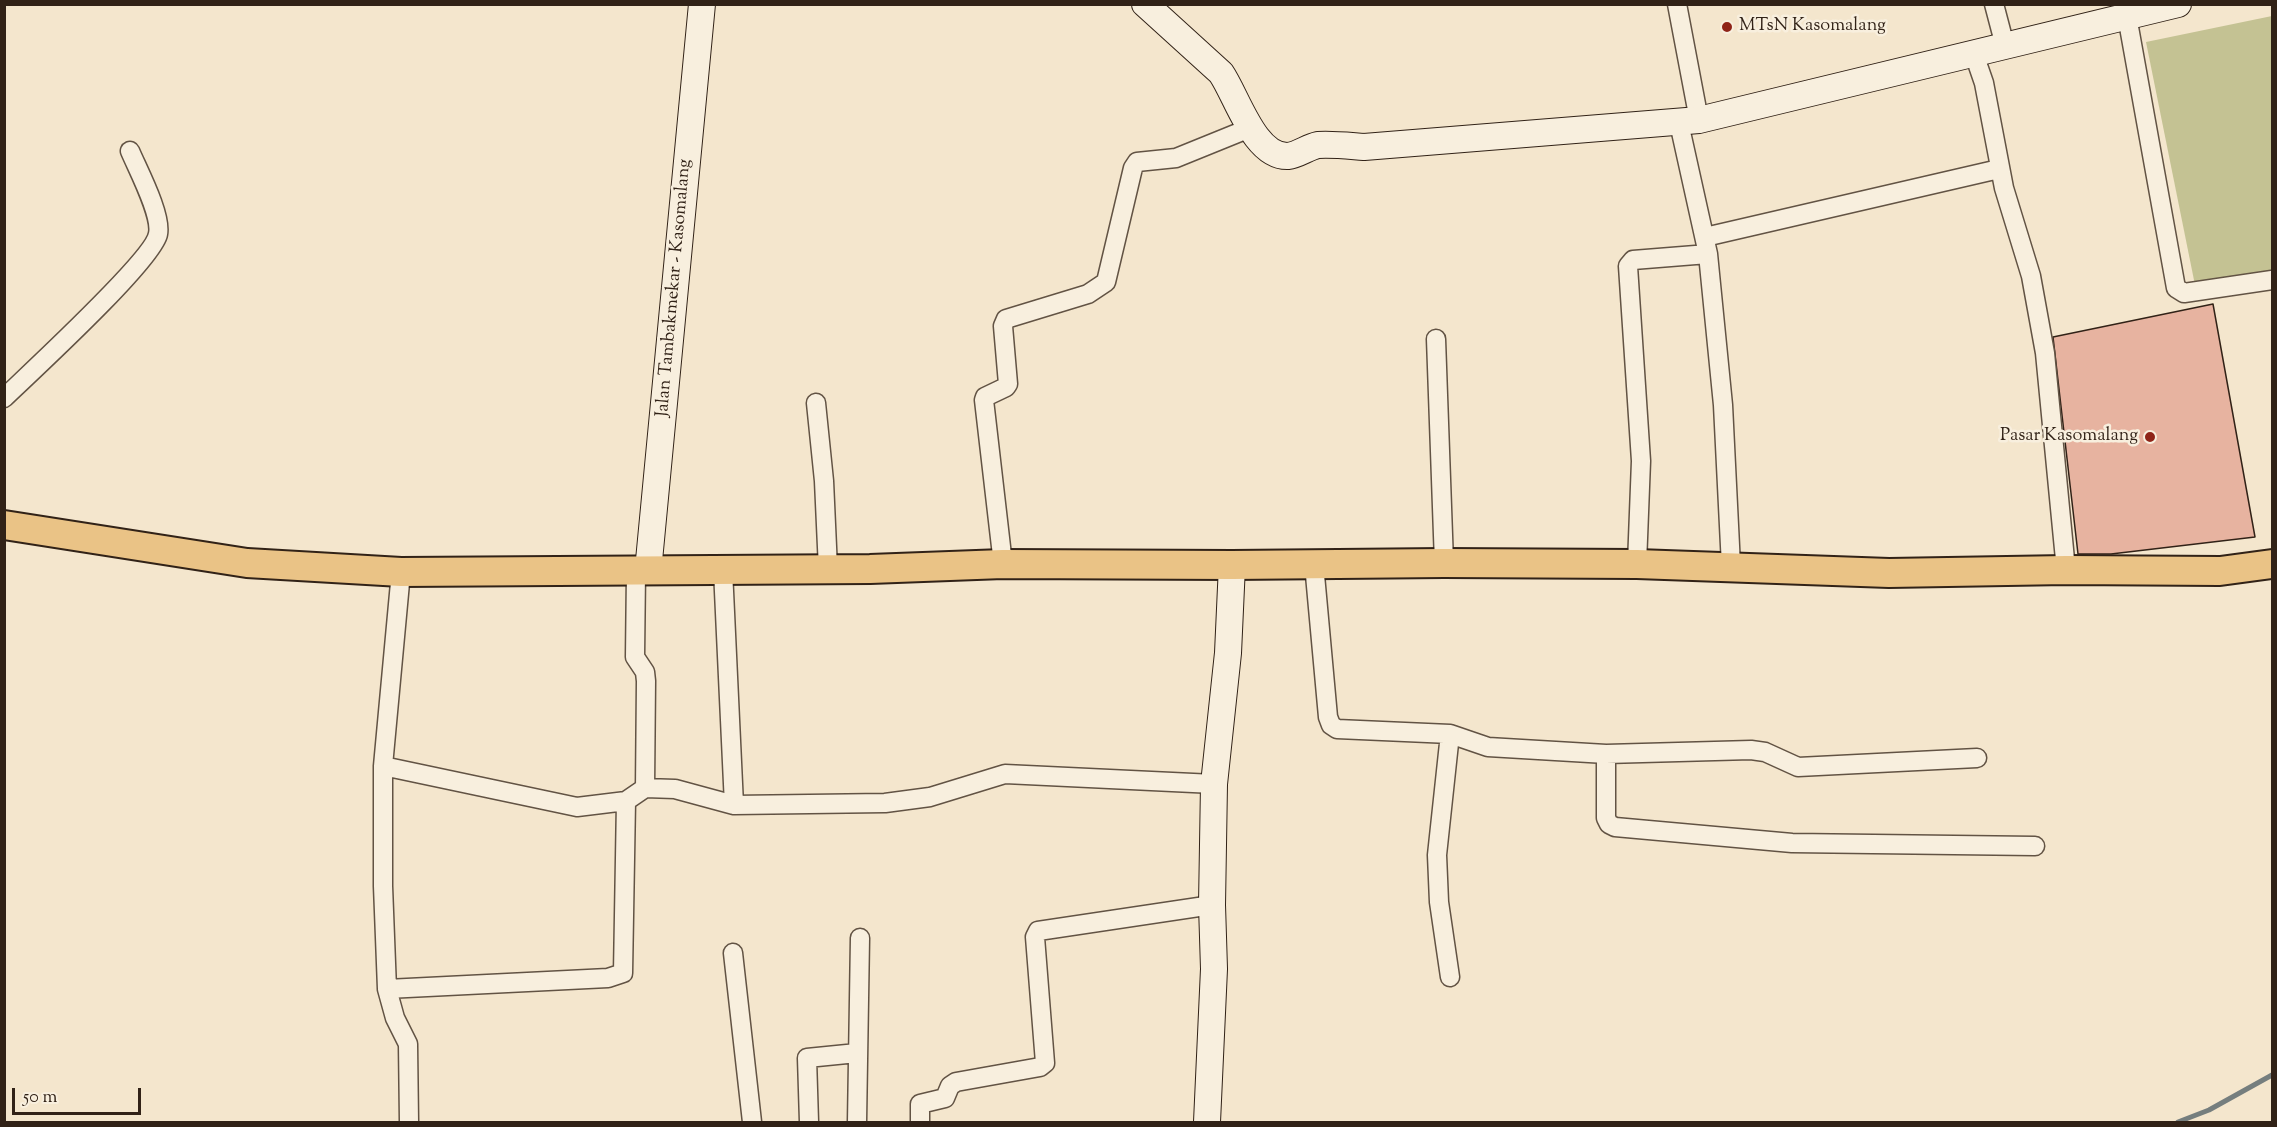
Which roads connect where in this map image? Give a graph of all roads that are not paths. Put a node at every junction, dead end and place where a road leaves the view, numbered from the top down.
1 (702, 4) edge
2 (1145, 4) edge
3 (1677, 4) edge
4 (1994, 4) edge
5 (2178, 4) edge
6 (2127, 16) junction
7 (2006, 46) junction
8 (1974, 54) junction
9 (1689, 121) junction
10 (1250, 128) junction
11 (130, 151) dead end
12 (1999, 169) junction
13 (1707, 246) junction
14 (2272, 280) edge
15 (1436, 339) dead end
16 (4, 398) edge
17 (816, 403) dead end
18 (4, 525) edge
19 (1444, 563) junction
20 (1003, 564) junction
21 (1314, 564) junction
22 (1637, 564) junction
23 (2272, 564) edge
24 (1232, 565) junction
25 (1731, 566) junction
26 (828, 569) junction
27 (723, 570) junction
28 (2066, 570) junction
29 (642, 571) junction
30 (401, 572) junction
31 (1450, 734) junction
32 (1606, 753) junction
33 (1977, 758) dead end
34 (383, 766) junction
35 (1214, 784) junction
36 (645, 788) junction
37 (626, 801) junction
38 (734, 805) junction
39 (2035, 846) dead end
40 (1212, 905) junction
41 (860, 938) dead end
42 (733, 953) dead end
43 (1450, 977) dead end
44 (387, 988) junction
45 (857, 1053) junction
46 (410, 1122) edge
47 (752, 1122) edge
48 (809, 1122) edge
49 (857, 1122) edge
50 (920, 1122) edge
51 (1207, 1122) edge

1 - 29 street, Jalan Tambakmekar - Kasomalang
2 - 10 street
3 - 9 street
4 - 7 street
5 - 6 street
6 - 7 street
6 - 14 street
7 - 8 street
8 - 9 street
8 - 12 street
9 - 10 street
9 - 13 street
10 - 20 street
11 - 16 street
12 - 13 street
12 - 28 street
13 - 22 street
13 - 25 street
15 - 19 street
17 - 26 street
18 - 30 main road
19 - 21 main road
19 - 22 main road
20 - 24 main road
20 - 26 main road
21 - 24 main road
21 - 31 street
22 - 25 main road
23 - 28 main road
24 - 35 street
25 - 28 main road
26 - 27 main road
27 - 29 main road
27 - 38 street
29 - 30 main road
29 - 36 street
30 - 34 street
31 - 32 street
31 - 43 street
32 - 33 street
32 - 39 street
34 - 37 street
34 - 44 street
35 - 38 street
35 - 40 street
36 - 37 street
36 - 38 street
37 - 44 street
40 - 50 street
40 - 51 street
41 - 45 street
42 - 47 street
44 - 46 street
45 - 48 street
45 - 49 street

